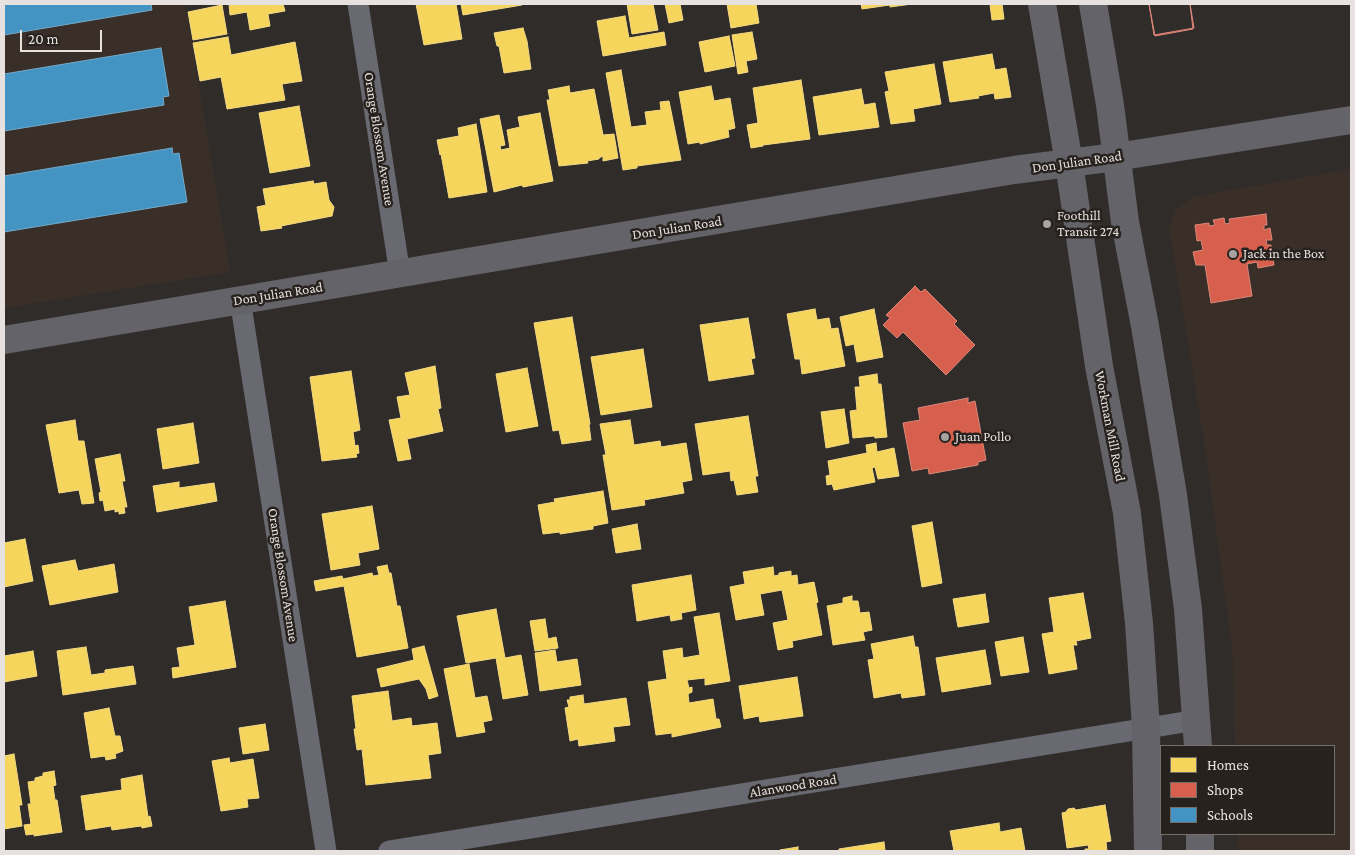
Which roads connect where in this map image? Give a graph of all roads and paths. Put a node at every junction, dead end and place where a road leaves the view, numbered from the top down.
1 (358, 4) edge
2 (1042, 4) edge
3 (1093, 4) edge
4 (1351, 120) edge
5 (1116, 158) junction
6 (1069, 163) junction
7 (400, 274) junction
8 (240, 300) junction
9 (4, 340) edge
10 (1146, 728) junction
11 (1198, 733) edge
12 (1200, 835) edge
13 (326, 851) edge
14 (388, 851) edge
15 (1148, 851) edge
16 (1200, 851) edge

1 - 7 street, Orange Blossom Avenue
2 - 6 main road, Workman Mill Road
3 - 5 main road
4 - 5 main road, Don Julian Road
5 - 6 main road, Don Julian Road
5 - 11 main road
6 - 7 main road, Don Julian Road
6 - 10 main road, Workman Mill Road
7 - 8 main road, Don Julian Road
8 - 9 main road, Don Julian Road
8 - 13 street, Orange Blossom Avenue
10 - 11 street, Alanwood Road
10 - 14 street, Alanwood Road
10 - 15 main road, Workman Mill Road
12 - 16 main road

